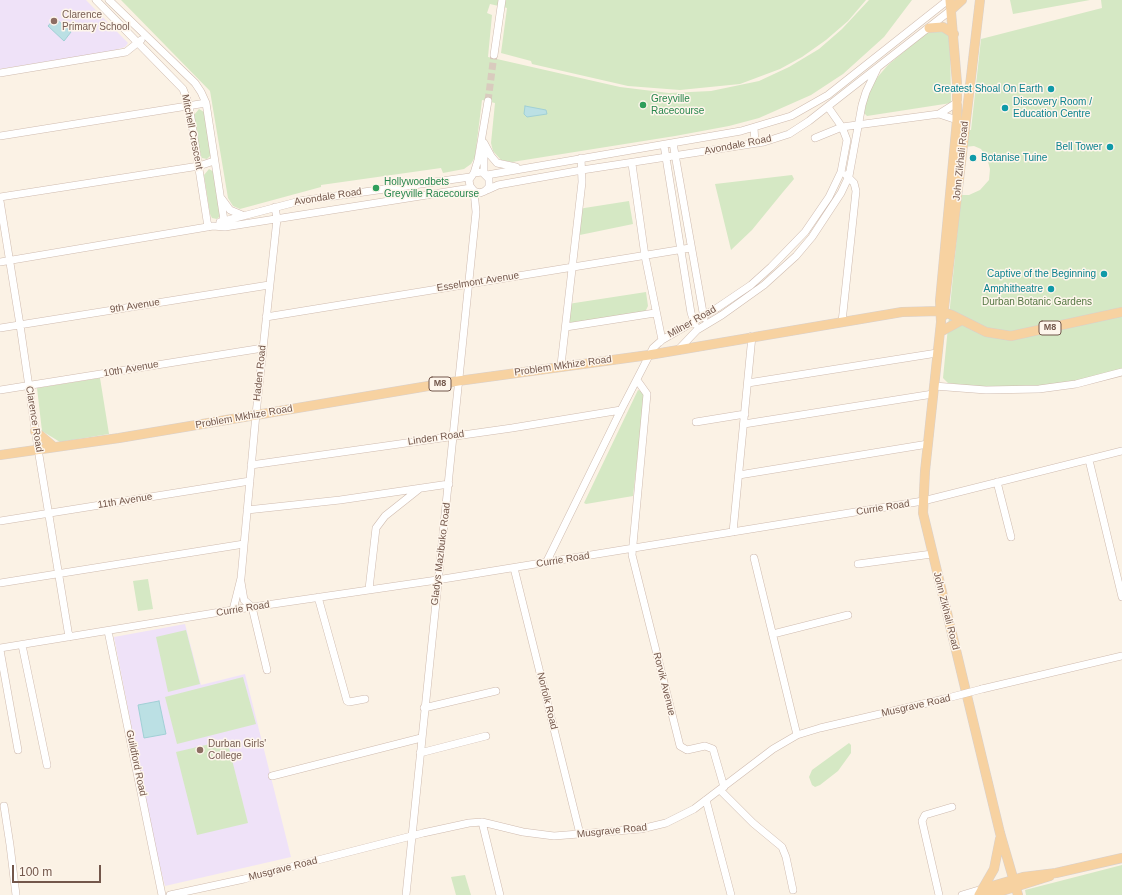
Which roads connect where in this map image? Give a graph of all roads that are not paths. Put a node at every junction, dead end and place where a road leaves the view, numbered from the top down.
1 (96, 0) edge
2 (109, 0) edge
3 (502, 0) edge
4 (949, 0) edge
5 (962, 0) edge
6 (980, 0) edge
7 (951, 10) junction
8 (929, 28) junction
9 (954, 34) junction
10 (145, 36) junction
11 (138, 43) junction
12 (494, 55) tunnel mouth
13 (878, 67) junction
14 (0, 73) edge
15 (488, 101) tunnel mouth
16 (958, 102) junction
17 (206, 103) junction
18 (189, 105) junction
19 (828, 107) junction
20 (939, 114) junction
21 (957, 120) junction
22 (858, 125) junction
23 (842, 127) junction
24 (754, 128) junction
25 (484, 133) junction
26 (0, 136) edge
27 (815, 138) dead end
28 (484, 143) junction
29 (673, 143) junction
30 (755, 143) junction
31 (664, 145) junction
32 (675, 157) junction
33 (581, 158) junction
34 (666, 158) junction
35 (214, 161) junction
36 (632, 164) junction
37 (198, 166) junction
38 (525, 168) junction
39 (582, 170) junction
40 (841, 172) junction
41 (486, 174) junction
42 (472, 175) junction
43 (849, 176) junction
44 (218, 187) junction
45 (397, 187) junction
46 (472, 190) junction
47 (485, 191) junction
48 (0, 197) edge
49 (401, 200) junction
50 (0, 201) edge
51 (275, 207) junction
52 (476, 212) junction
53 (249, 214) junction
54 (277, 219) junction
55 (225, 224) junction
56 (210, 226) junction
57 (805, 232) junction
58 (812, 237) junction
59 (690, 248) junction
60 (681, 250) junction
61 (789, 250) junction
62 (645, 256) junction
63 (795, 256) junction
64 (10, 261) junction
65 (0, 262) edge
66 (572, 267) junction
67 (469, 284) junction
68 (270, 285) junction
69 (742, 291) junction
70 (747, 299) junction
71 (942, 312) junction
72 (1122, 312) edge
73 (655, 313) junction
74 (266, 316) junction
75 (703, 316) junction
76 (962, 320) junction
77 (694, 322) junction
78 (842, 322) junction
79 (20, 325) junction
80 (706, 325) junction
81 (566, 327) junction
82 (0, 328) edge
83 (697, 330) junction
84 (940, 332) junction
85 (752, 336) junction
86 (662, 340) junction
87 (263, 348) junction
88 (679, 349) junction
89 (937, 353) junction
90 (651, 354) junction
91 (561, 366) junction
92 (1122, 372) edge
93 (637, 380) junction
94 (458, 381) junction
95 (748, 383) junction
96 (28, 385) junction
97 (0, 390) edge
98 (934, 390) junction
99 (621, 410) junction
100 (256, 414) junction
101 (745, 414) junction
102 (696, 422) dead end
103 (744, 424) junction
104 (35, 431) junction
105 (453, 435) junction
106 (928, 444) junction
107 (54, 447) junction
108 (38, 449) junction
109 (1122, 451) edge
110 (0, 455) edge
111 (1089, 460) junction
112 (251, 465) junction
113 (739, 476) junction
114 (250, 481) junction
115 (997, 482) junction
116 (449, 484) junction
117 (420, 488) junction
118 (922, 501) junction
119 (247, 510) junction
120 (49, 513) junction
121 (0, 521) edge
122 (733, 532) junction
123 (1011, 537) dead end
124 (244, 544) junction
125 (631, 548) junction
126 (932, 554) junction
127 (754, 558) dead end
128 (546, 563) junction
129 (858, 564) dead end
130 (514, 568) junction
131 (60, 573) junction
132 (241, 578) junction
133 (437, 580) junction
134 (0, 583) edge
135 (369, 589) junction
136 (318, 597) junction
137 (1122, 597) edge
138 (252, 607) junction
139 (233, 610) junction
140 (848, 615) dead end
141 (108, 631) junction
142 (773, 634) junction
143 (69, 637) junction
144 (22, 645) junction
145 (0, 649) edge
146 (1122, 656) edge
147 (267, 670) dead end
148 (496, 691) dead end
149 (365, 699) dead end
150 (424, 708) junction
151 (798, 735) junction
152 (486, 736) dead end
153 (421, 738) junction
154 (18, 750) dead end
155 (420, 753) junction
156 (47, 765) dead end
157 (272, 776) dead end
158 (722, 788) junction
159 (706, 800) junction
160 (4, 806) dead end
161 (952, 807) dead end
162 (482, 822) junction
163 (1000, 833) junction
164 (580, 834) junction
165 (412, 836) junction
166 (1122, 858) edge
167 (1016, 887) edge
168 (794, 890) dead end
169 (980, 892) edge
170 (16, 895) edge
171 (162, 895) edge
172 (170, 895) edge
173 (406, 895) edge
174 (500, 895) edge
175 (731, 895) edge
176 (939, 895) edge
177 (962, 895) edge
178 (989, 895) edge

1 - 11 street, Mitchell Crescent
2 - 10 street, Mitchell Crescent
3 - 12 street
4 - 7 main road, John Zikhali Road
4 - 24 street, Avondale Road
5 - 7 main road
6 - 71 main road, John Zikhali Road
7 - 8 street, Avondale Road
7 - 9 main road, John Zikhali Road
8 - 9 main road
8 - 13 street, Avondale Road
9 - 16 main road, John Zikhali Road
10 - 11 street
10 - 17 street, Mitchell Crescent
11 - 14 street
11 - 18 street, Mitchell Crescent
13 - 19 street, Avondale Road
13 - 22 street, Milner Road
15 - 25 street
16 - 20 street
16 - 21 main road, John Zikhali Road
17 - 18 street
17 - 35 street, Mitchell Crescent
18 - 26 street
18 - 37 street, Mitchell Crescent
19 - 23 street, Milner Road
19 - 30 street, Avondale Road
20 - 21 street
20 - 22 street
21 - 71 main road, John Zikhali Road
22 - 23 street
22 - 43 street, Milner Road
23 - 27 street
23 - 40 street, Milner Road
24 - 29 street, Avondale Road
24 - 30 street
25 - 28 street
25 - 42 street
28 - 38 street
28 - 41 street
29 - 31 street, Avondale Road
29 - 32 street
30 - 32 street, Avondale Road
31 - 33 street, Avondale Road
31 - 34 street
32 - 34 street, Avondale Road
32 - 59 street
33 - 38 street, Avondale Road
33 - 39 street
34 - 36 street, Avondale Road
34 - 60 street
35 - 37 street
35 - 44 street, Mitchell Crescent
36 - 39 street, Avondale Road
36 - 62 street
37 - 48 street
37 - 56 street, Mitchell Crescent
38 - 41 street, Avondale Road
39 - 47 street, Avondale Road
39 - 66 street
40 - 43 street
40 - 57 street, Milner Road
41 - 42 street
41 - 47 street
42 - 45 street, Avondale Road
42 - 46 street
43 - 58 street, Milner Road
43 - 78 street
44 - 53 street, Mitchell Crescent
44 - 55 street, Mitchell Crescent
45 - 49 street
45 - 51 street, Avondale Road
46 - 47 street
46 - 49 street, Avondale Road
46 - 52 street, Gladys Mazibuko Road
47 - 52 street, Gladys Mazibuko Road
49 - 54 street, Avondale Road
50 - 64 street, Clarence Road
51 - 53 street, Avondale Road
51 - 54 street, Haden Road
52 - 67 street, Gladys Mazibuko Road
53 - 55 street, Avondale Road
54 - 55 street, Avondale Road
54 - 68 street, Haden Road
55 - 56 street, Avondale Road
56 - 64 street, Avondale Road
57 - 58 street
57 - 61 street, Milner Road
58 - 63 street, Milner Road
59 - 60 street, Esselmont Avenue
59 - 75 street
60 - 62 street, Esselmont Avenue
60 - 77 street
61 - 63 street
61 - 69 street, Milner Road
62 - 66 street, Esselmont Avenue
62 - 73 street
63 - 70 street, Milner Road
64 - 65 street, Avondale Road
64 - 79 street, Clarence Road
66 - 67 street, Esselmont Avenue
66 - 81 street
67 - 74 street, Esselmont Avenue
67 - 94 street, Gladys Mazibuko Road
68 - 74 street, Haden Road
68 - 79 street, 9th Avenue
69 - 70 street
69 - 75 street, Milner Road
70 - 80 street, Milner Road
71 - 76 main road, Problem Mkhize Road / M8
71 - 78 main road, Problem Mkhize Road / M8
71 - 84 main road, John Zikhali Road
72 - 76 main road, Problem Mkhize Road / M8
73 - 81 street
73 - 86 street
74 - 87 street, Haden Road
75 - 77 street, Milner Road
75 - 80 street
76 - 84 main road
77 - 83 street
77 - 86 street, Milner Road
78 - 85 main road, Problem Mkhize Road / M8
79 - 82 street, 9th Avenue
79 - 96 street, Clarence Road
80 - 83 street, Milner Road
81 - 91 street
83 - 88 street, Milner Road
84 - 89 main road, John Zikhali Road
85 - 88 main road, Problem Mkhize Road / M8
85 - 95 street
86 - 90 street
87 - 96 street, 10th Avenue
87 - 100 street, Haden Road
88 - 90 main road, Problem Mkhize Road / M8
89 - 95 street
89 - 98 main road, John Zikhali Road
90 - 91 main road, Problem Mkhize Road / M8
90 - 93 street
91 - 94 main road, Problem Mkhize Road / M8
92 - 98 street
93 - 99 street
93 - 125 street
94 - 100 main road, Problem Mkhize Road / M8
94 - 105 street, Gladys Mazibuko Road
95 - 101 street
96 - 97 street, 10th Avenue
96 - 104 street, Clarence Road
98 - 103 street
98 - 106 main road, John Zikhali Road
99 - 105 street, Linden Road
99 - 128 street
100 - 107 main road, Problem Mkhize Road / M8
100 - 112 street, Haden Road
101 - 102 street
101 - 103 street
103 - 113 street
104 - 107 main road
104 - 108 street, Clarence Road
105 - 112 street, Linden Road
105 - 116 street, Gladys Mazibuko Road
106 - 113 street
106 - 118 main road, John Zikhali Road
107 - 108 main road, Problem Mkhize Road / M8
108 - 110 main road, Problem Mkhize Road / M8
108 - 120 street, Clarence Road
109 - 111 street, Currie Road
111 - 115 street, Currie Road
111 - 137 street
112 - 114 street, Haden Road
113 - 122 street
114 - 119 street, Haden Road
114 - 120 street, 11th Avenue
115 - 118 street, Currie Road
115 - 123 street
116 - 117 street
116 - 133 street, Gladys Mazibuko Road
117 - 119 street
117 - 135 street
118 - 122 street, Currie Road
118 - 126 main road, John Zikhali Road
119 - 124 street, Haden Road
120 - 121 street, 11th Avenue
120 - 131 street, Clarence Road
122 - 125 street, Currie Road
124 - 131 street
124 - 132 street, Haden Road
125 - 128 street, Currie Road
125 - 158 street, Rorvik Avenue
126 - 129 street
126 - 163 main road, John Zikhali Road
127 - 142 street
128 - 130 street, Currie Road
130 - 133 street, Currie Road
130 - 164 street, Norfolk Road
131 - 134 street
131 - 143 street, Clarence Road
132 - 138 street
132 - 139 street, Haden Road
133 - 135 street, Currie Road
133 - 150 street, Gladys Mazibuko Road
135 - 136 street, Currie Road
136 - 138 street, Currie Road
136 - 149 street
138 - 139 street, Currie Road
138 - 147 street
139 - 141 street, Currie Road
140 - 142 street
141 - 143 street, Currie Road
141 - 171 street, Guildford Road
142 - 151 street
143 - 144 street, Currie Road
144 - 145 street, Currie Road
144 - 156 street
145 - 154 street
146 - 151 street, Musgrave Road, bridge
148 - 150 street
150 - 153 street, Gladys Mazibuko Road
151 - 158 street, Musgrave Road
152 - 155 street
153 - 155 street, Gladys Mazibuko Road
153 - 157 street
155 - 165 street, Gladys Mazibuko Road
158 - 159 street, Musgrave Road
158 - 168 street
159 - 164 street, Musgrave Road
159 - 175 street
160 - 170 street
161 - 176 street
162 - 164 street, Musgrave Road
162 - 165 street, Musgrave Road
162 - 174 street
163 - 167 main road, John Zikhali Road
163 - 169 main road
165 - 172 street, Musgrave Road
165 - 173 street, Gladys Mazibuko Road
166 - 167 main road
167 - 169 main road
167 - 178 main road
169 - 177 street

